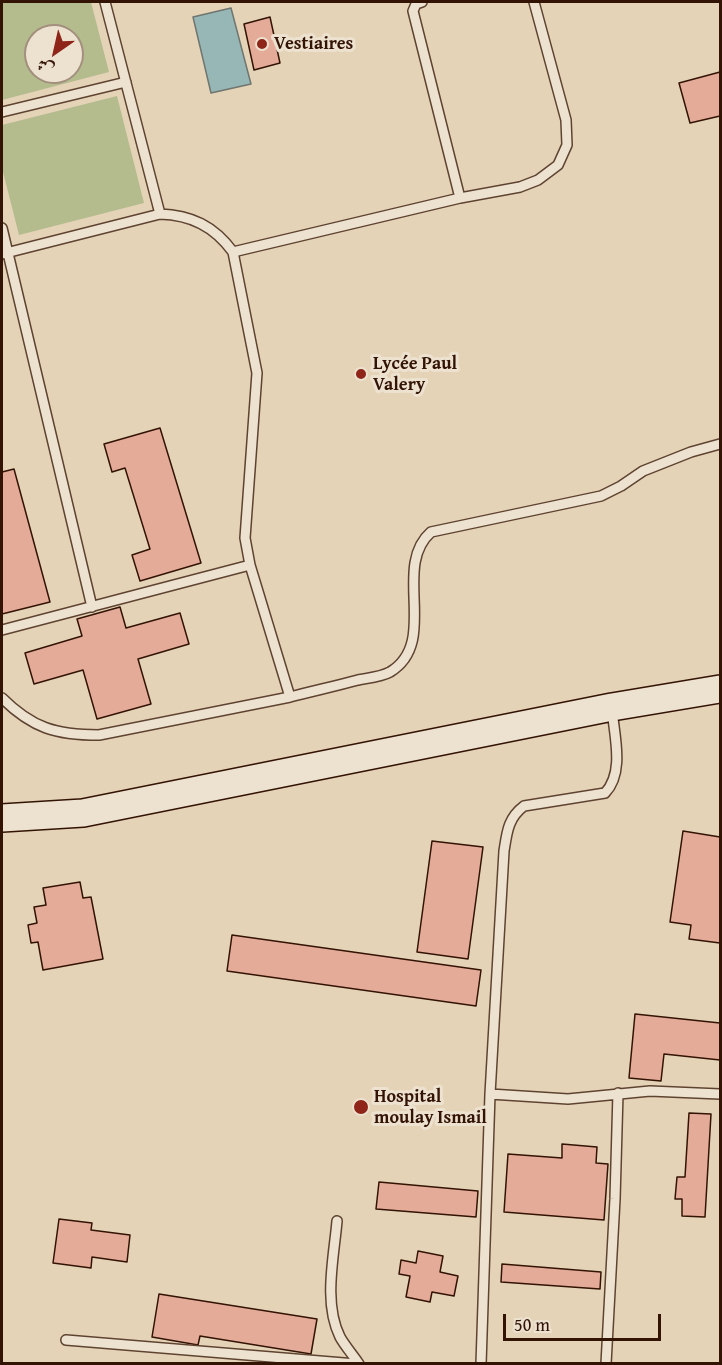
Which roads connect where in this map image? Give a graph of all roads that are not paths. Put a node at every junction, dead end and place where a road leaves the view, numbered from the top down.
1 (105, 2) edge
2 (422, 2) edge
3 (534, 2) edge
4 (126, 82) junction
5 (2, 112) edge
6 (460, 198) junction
7 (159, 214) junction
8 (2, 228) edge
9 (233, 252) junction
10 (4, 253) edge
11 (720, 444) edge
12 (250, 565) junction
13 (92, 607) junction
14 (2, 630) edge
15 (720, 689) edge
16 (291, 697) junction
17 (2, 698) edge
18 (612, 707) junction
19 (2, 818) edge
20 (618, 1093) junction
21 (490, 1094) junction
22 (720, 1094) edge
23 (337, 1221) dead end
24 (66, 1340) dead end
25 (358, 1364) edge
26 (481, 1364) edge
27 (606, 1364) edge

1 - 4 lane
2 - 6 lane
3 - 6 lane
4 - 5 lane
4 - 7 lane
6 - 9 lane
7 - 9 lane
7 - 10 lane
8 - 10 lane
9 - 12 lane
10 - 13 lane
11 - 16 lane
12 - 13 lane
12 - 16 lane
13 - 14 lane
15 - 18 main road
16 - 17 lane
18 - 19 main road
18 - 21 lane
20 - 21 lane
20 - 22 lane
20 - 27 lane
21 - 26 lane
23 - 25 lane
24 - 25 lane

